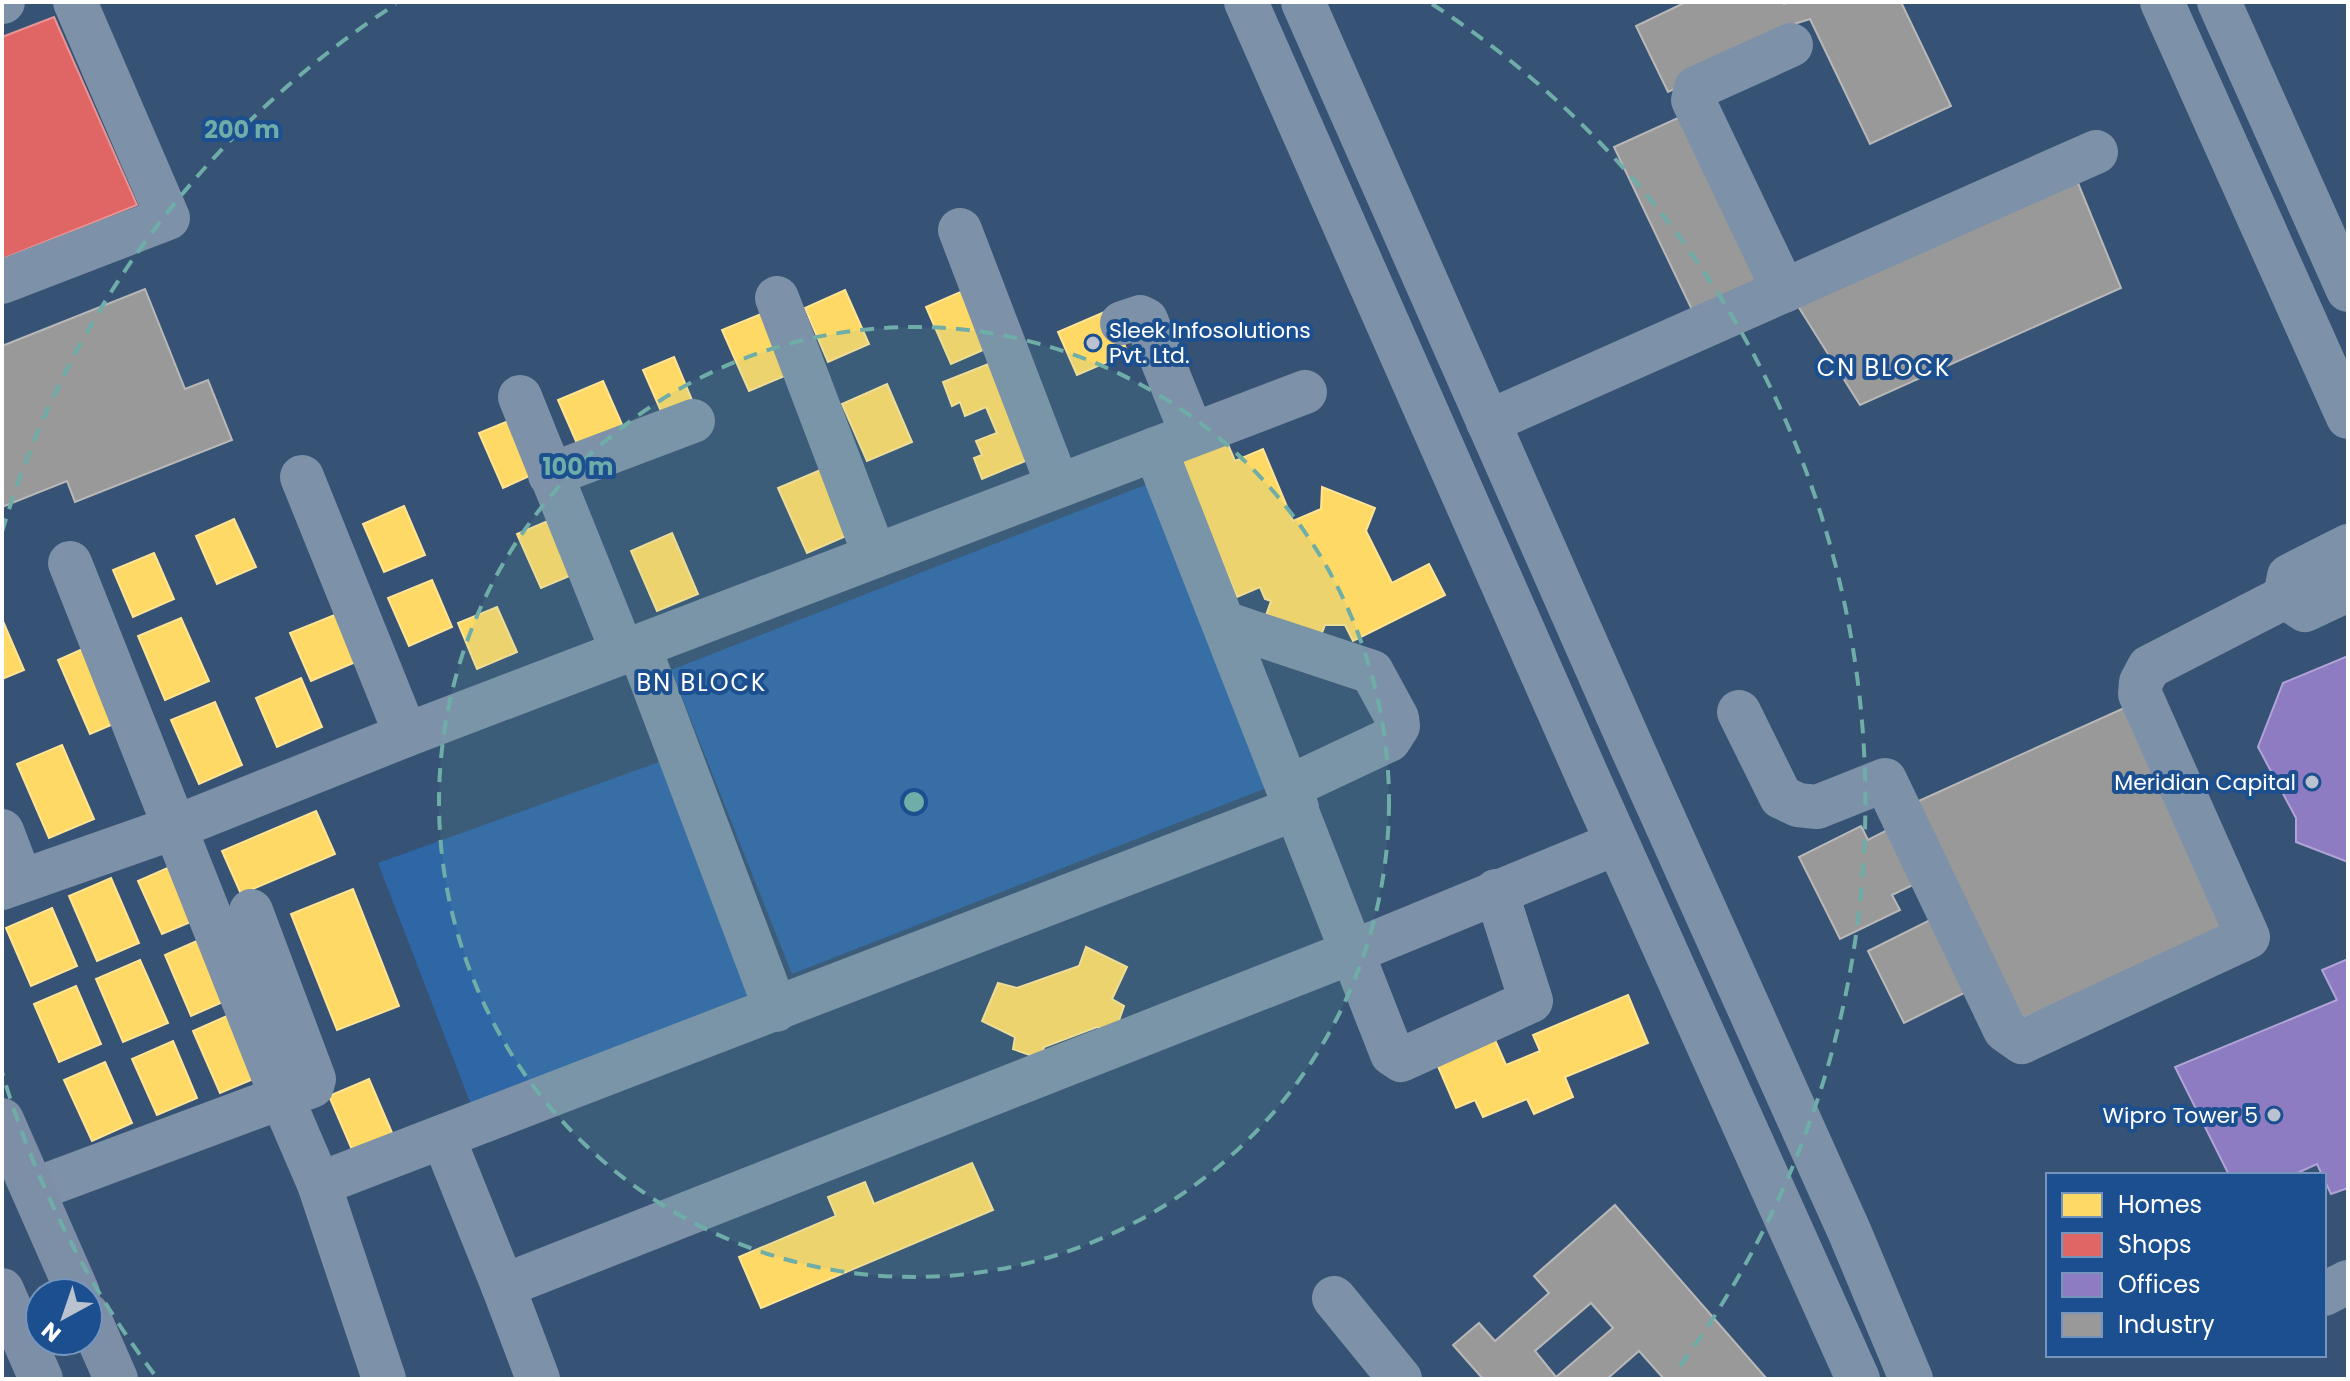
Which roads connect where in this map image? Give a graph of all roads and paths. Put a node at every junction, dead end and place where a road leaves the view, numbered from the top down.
1 (75, 2) edge
2 (1246, 2) edge
3 (1303, 2) edge
4 (2162, 2) edge
5 (2219, 2) edge
6 (1791, 45) dead end
7 (2096, 152) dead end
8 (960, 230) dead end
9 (2, 282) edge
10 (2348, 290) edge
11 (1784, 291) junction
12 (777, 298) dead end
13 (1122, 323) dead end
14 (1305, 392) dead end
15 (520, 397) dead end
16 (2348, 417) edge
17 (693, 421) dead end
18 (1488, 422) junction
19 (1173, 442) junction
20 (1510, 471) junction
21 (550, 475) junction
22 (302, 477) dead end
23 (1058, 486) junction
24 (1462, 492) junction
25 (2348, 546) edge
26 (875, 556) junction
27 (70, 563) dead end
28 (2348, 590) edge
29 (2285, 597) junction
30 (1224, 623) junction
31 (631, 650) junction
32 (1739, 712) dead end
33 (406, 735) junction
34 (1293, 797) junction
35 (176, 827) junction
36 (2, 831) edge
37 (1617, 843) junction
38 (12, 884) edge
39 (1496, 891) junction
40 (251, 911) dead end
41 (1352, 952) junction
42 (776, 1010) junction
43 (282, 1098) junction
44 (443, 1137) junction
45 (13, 1156) edge
46 (319, 1184) junction
47 (1850, 1233) junction
48 (1802, 1253) junction
49 (70, 1277) edge
50 (2348, 1282) edge
51 (503, 1286) junction
52 (2, 1290) edge
53 (2326, 1293) edge
54 (1334, 1298) dead end
55 (104, 1352) edge
56 (41, 1379) edge
57 (116, 1379) edge
58 (384, 1379) edge
59 (538, 1379) edge
60 (1400, 1379) edge
61 (1858, 1379) edge
62 (1911, 1379) edge

1 - 9 street
2 - 24 street
3 - 18 street
4 - 16 street
5 - 10 street
6 - 11 street
7 - 11 street
8 - 23 street
11 - 18 street
12 - 26 street
13 - 19 street
14 - 19 street
15 - 21 street
17 - 21 street
18 - 20 street
19 - 23 street
19 - 30 street
20 - 24 street
20 - 47 street
21 - 31 street
22 - 33 street
23 - 26 street
24 - 37 street
25 - 29 street
26 - 31 street
27 - 35 street
28 - 29 street
29 - 32 street
30 - 34 street
30 - 34 street
31 - 33 street
31 - 42 street
33 - 35 street
34 - 41 street
34 - 42 street
35 - 38 street
35 - 43 street
36 - 38 street
37 - 39 street
37 - 48 street
39 - 41 street
39 - 41 street
40 - 43 street
41 - 51 street
42 - 44 street
43 - 45 street
43 - 46 street
44 - 46 street
44 - 51 street
45 - 49 main road
46 - 58 street
47 - 48 street
47 - 62 street
48 - 61 street
50 - 53 street
51 - 59 street
52 - 56 main road
54 - 60 street
55 - 57 main road

